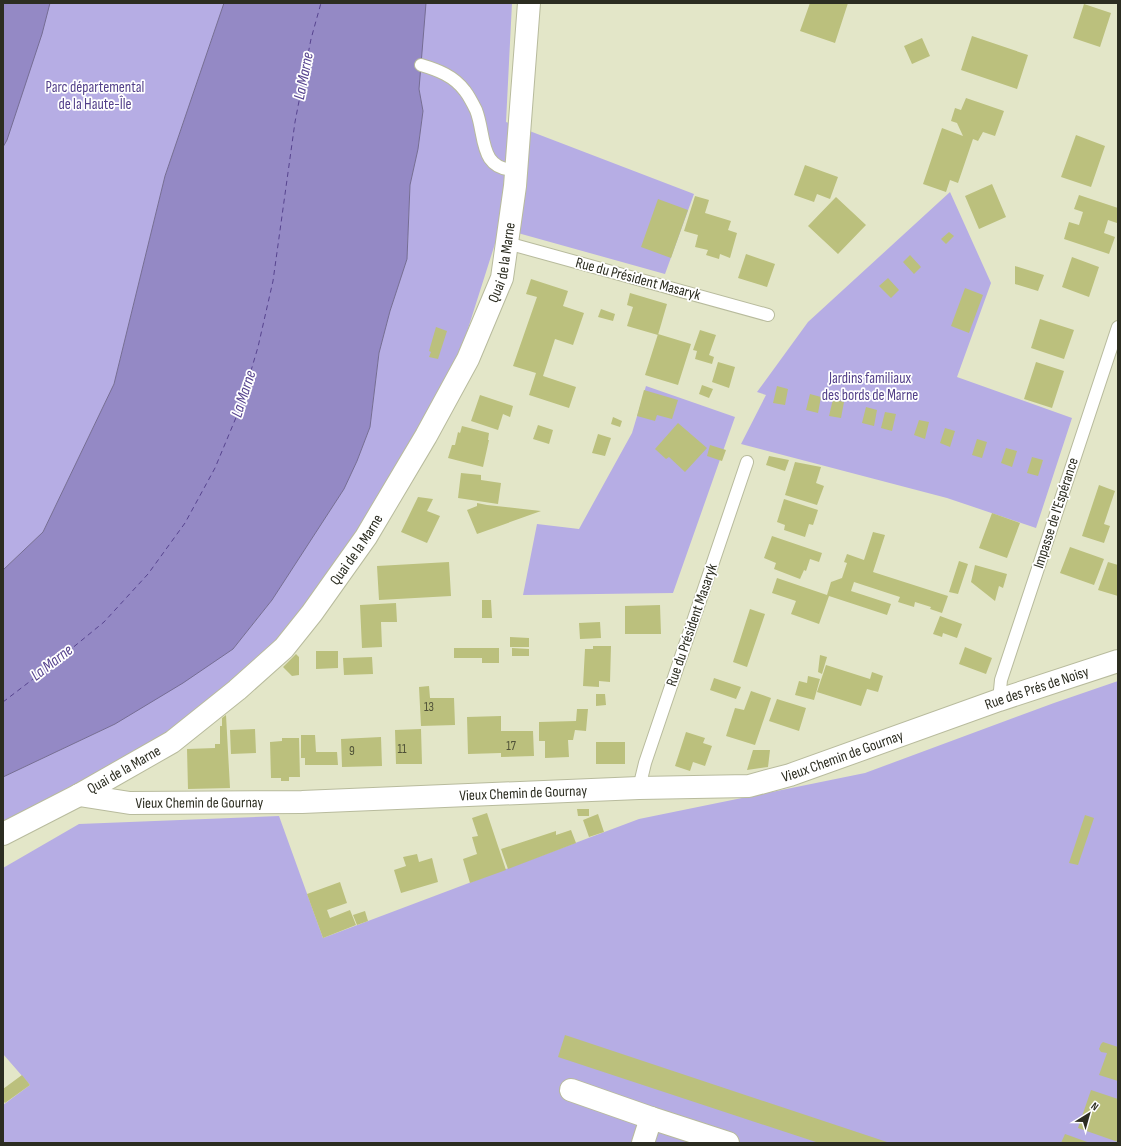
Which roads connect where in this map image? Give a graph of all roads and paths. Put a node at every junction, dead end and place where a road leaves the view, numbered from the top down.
1 (529, 3) edge
2 (421, 65) dead end
3 (516, 170) junction
4 (507, 243) junction
5 (768, 316) dead end
6 (1118, 327) edge
7 (747, 462) dead end
8 (1118, 661) edge
9 (999, 700) junction
10 (956, 716) joint
11 (639, 788) junction
12 (79, 795) junction
13 (3, 834) edge
14 (571, 1090) dead end
15 (651, 1118) junction
16 (643, 1143) edge
17 (728, 1143) edge

1 - 3 street, Quai de la Marne
2 - 3 lane
3 - 4 street, Quai de la Marne
4 - 5 lane, Rue du Président Masaryk
4 - 12 street, Quai de la Marne
6 - 9 lane, Impasse de l'Espérance
7 - 11 lane, Rue du Président Masaryk
8 - 9 street, Rue des Prés de Noisy
9 - 10 street, Rue des Prés de Noisy
10 - 11 street, Vieux Chemin de Gournay
11 - 12 street, Vieux Chemin de Gournay
12 - 13 street, Quai de la Marne
14 - 15 street
15 - 16 street
15 - 17 street

